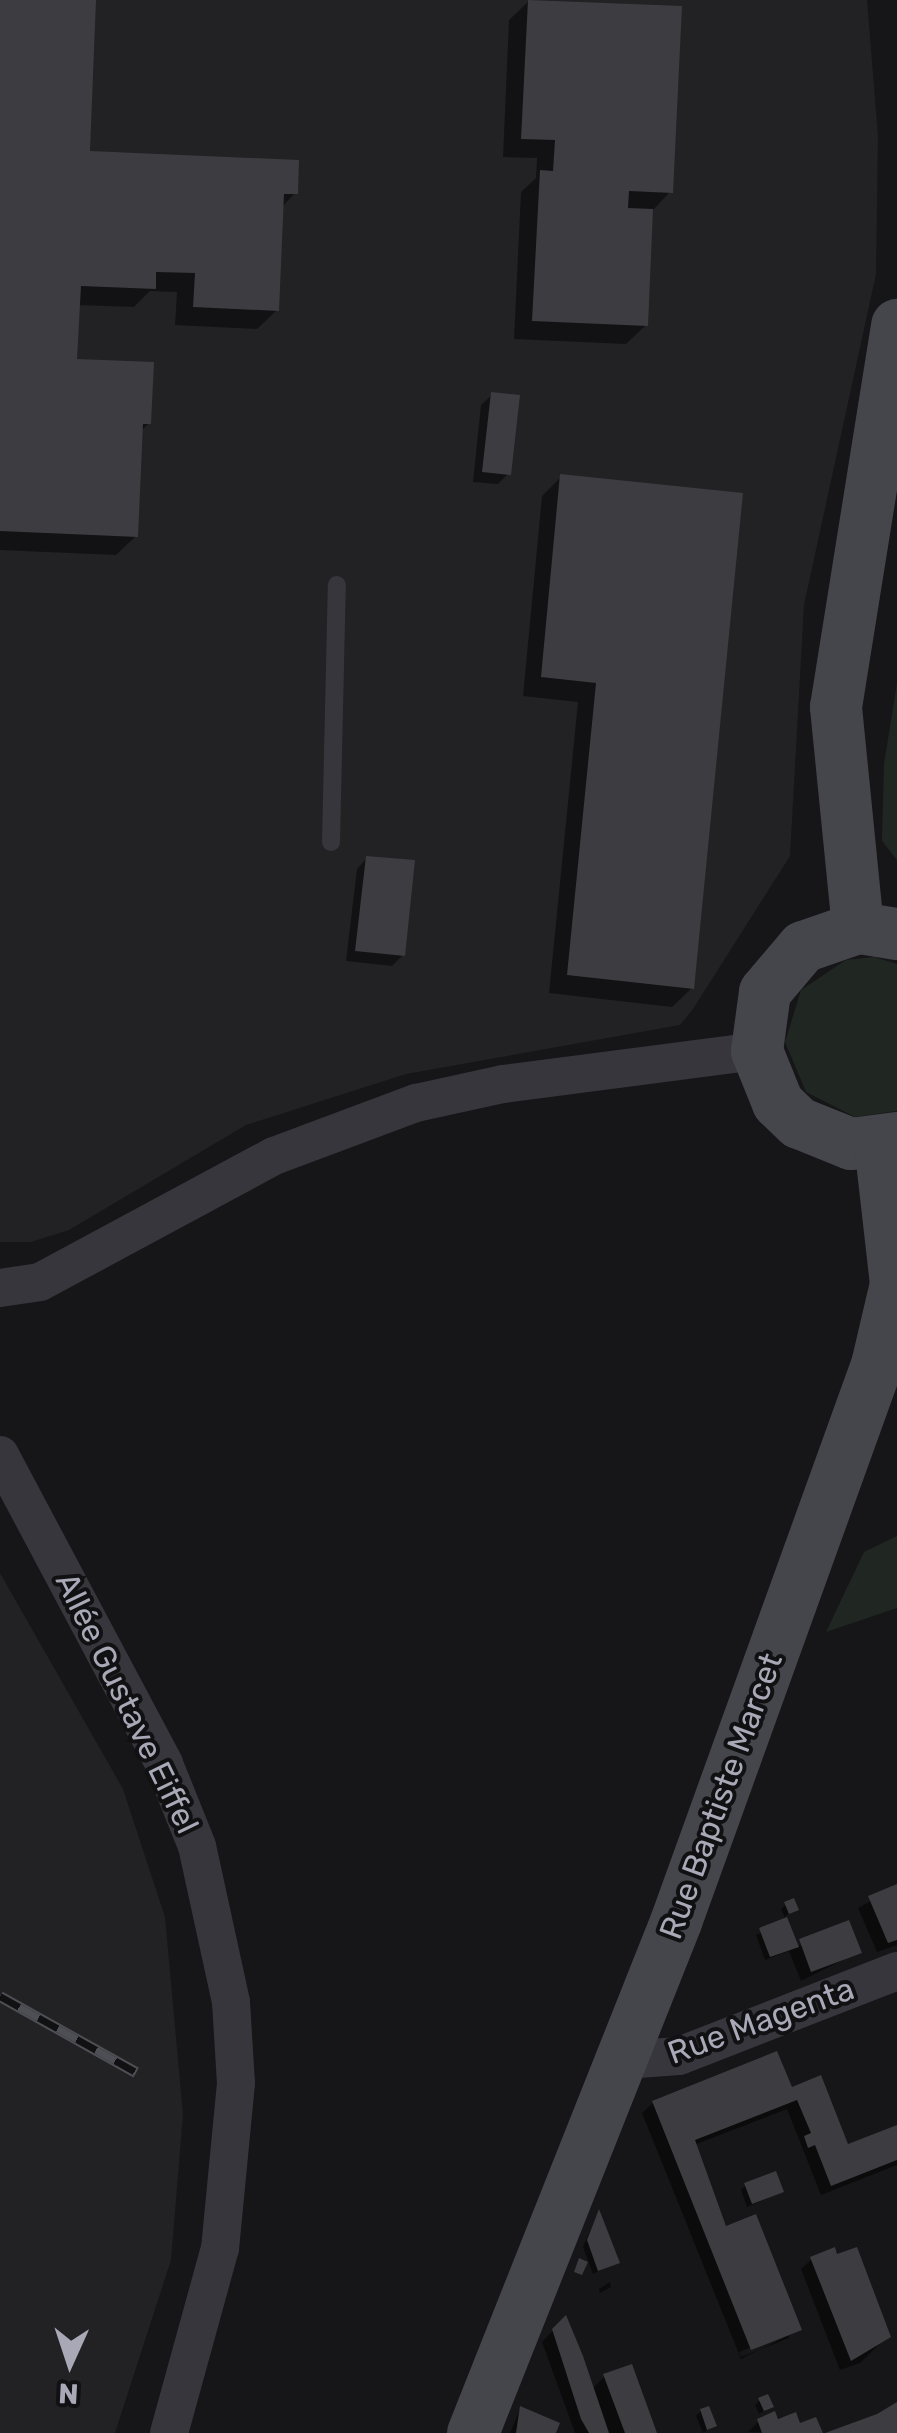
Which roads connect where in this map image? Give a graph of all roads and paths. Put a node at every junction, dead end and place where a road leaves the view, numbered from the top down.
1 (897, 325) edge
2 (337, 585) dead end
3 (330, 842) dead end
4 (878, 931) edge
5 (757, 1051) junction
6 (888, 1141) edge
7 (0, 1288) edge
8 (0, 1455) edge
9 (897, 1971) edge
10 (624, 2060) junction
11 (168, 2433) edge
12 (474, 2433) edge

1 - 4 street
2 - 3 lane
4 - 5 street
5 - 6 street
5 - 7 street
6 - 10 street, Rue Baptiste Marcet
8 - 11 street, Allée Gustave Eiffel
9 - 10 street, Rue Magenta
10 - 12 street, Rue Baptiste Marcet

